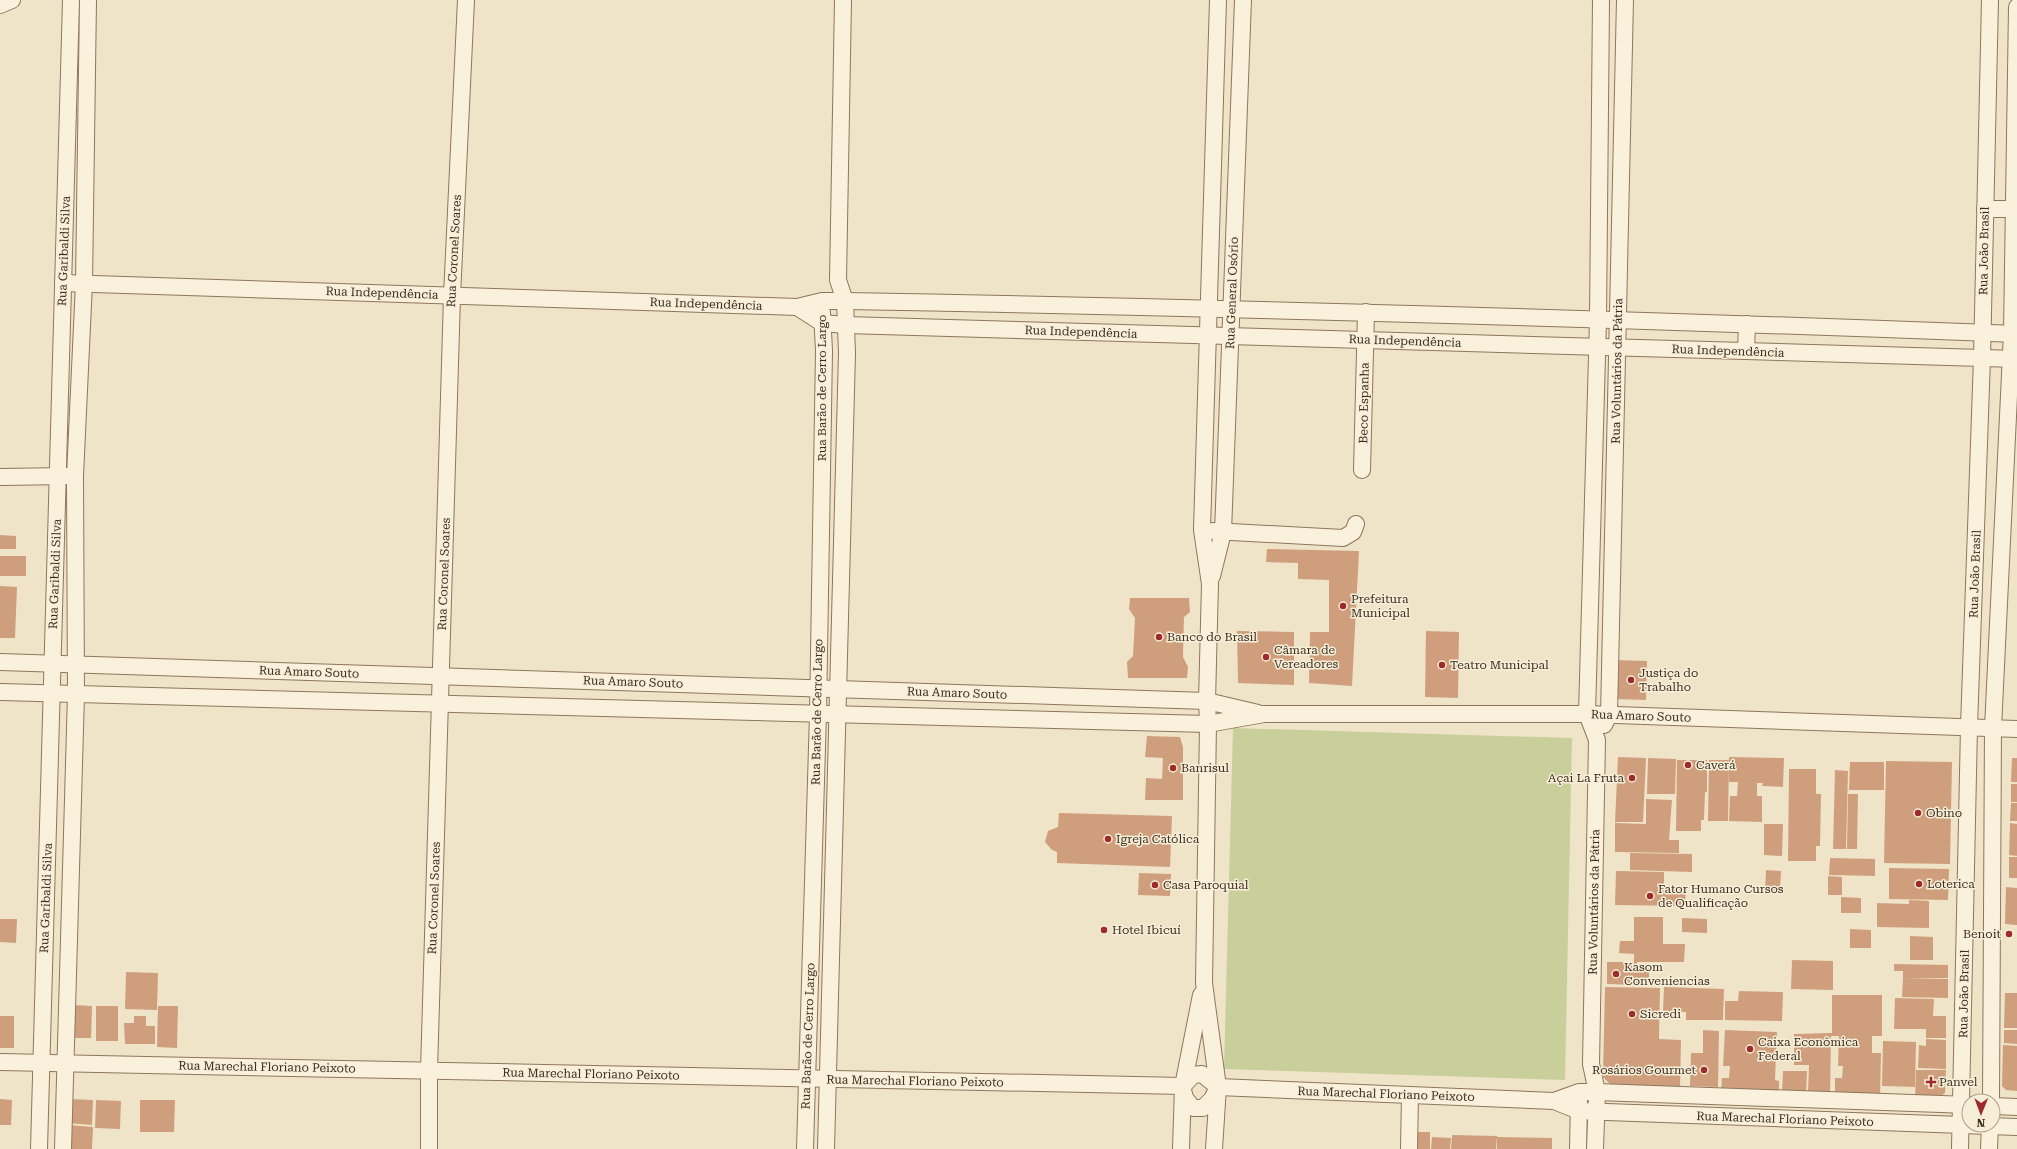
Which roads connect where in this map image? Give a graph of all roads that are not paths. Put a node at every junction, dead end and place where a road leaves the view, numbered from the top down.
1 (12, 0) edge
2 (71, 0) edge
3 (88, 0) edge
4 (466, 0) edge
5 (844, 0) edge
6 (1218, 0) edge
7 (1243, 0) edge
8 (1601, 0) edge
9 (1625, 0) edge
10 (1990, 0) edge
11 (0, 5) edge
12 (2017, 7) edge
13 (1240, 69) junction
14 (1216, 70) junction
15 (68, 78) junction
16 (87, 79) junction
17 (1600, 85) junction
18 (1623, 85) junction
19 (66, 167) junction
20 (85, 168) junction
21 (1985, 209) junction
22 (2014, 209) junction
23 (838, 280) junction
24 (63, 283) junction
25 (84, 284) junction
26 (452, 296) junction
27 (822, 301) junction
28 (845, 301) junction
29 (1079, 305) junction
30 (797, 307) junction
31 (1208, 308) junction
32 (1231, 308) junction
33 (1366, 312) junction
34 (1619, 319) junction
35 (1598, 320) junction
36 (822, 323) junction
37 (1747, 324) junction
38 (846, 325) junction
39 (1079, 332) junction
40 (1983, 333) junction
41 (2015, 334) edge
42 (1208, 335) junction
43 (1230, 336) junction
44 (1365, 340) junction
45 (1597, 347) junction
46 (1618, 348) junction
47 (1746, 351) junction
48 (1982, 358) junction
49 (2014, 359) edge
50 (823, 390) junction
51 (846, 390) junction
52 (1362, 470) dead end
53 (58, 476) junction
54 (75, 476) junction
55 (0, 477) edge
56 (1356, 524) dead end
57 (1202, 530) junction
58 (1223, 532) junction
59 (820, 568) junction
60 (841, 568) junction
61 (1590, 579) junction
62 (1612, 580) junction
63 (1210, 584) junction
64 (0, 662) edge
65 (52, 664) junction
66 (76, 665) junction
67 (442, 676) junction
68 (818, 689) junction
69 (838, 689) junction
70 (0, 692) edge
71 (52, 693) junction
72 (76, 694) junction
73 (1207, 701) junction
74 (440, 704) junction
75 (818, 714) junction
76 (1264, 714) junction
77 (1587, 714) junction
78 (839, 715) junction
79 (1609, 715) junction
80 (1208, 724) junction
81 (1969, 727) junction
82 (1993, 728) junction
83 (2017, 729) edge
84 (1597, 740) junction
85 (811, 949) junction
86 (832, 949) junction
87 (1204, 983) junction
88 (0, 1062) edge
89 (42, 1063) junction
90 (65, 1063) junction
91 (1591, 1064) junction
92 (430, 1071) junction
93 (807, 1079) junction
94 (828, 1079) junction
95 (1182, 1086) junction
96 (1218, 1088) junction
97 (1579, 1092) junction
98 (1597, 1092) junction
99 (1966, 1093) edge
100 (1991, 1093) edge
101 (1410, 1095) junction
102 (1554, 1100) junction
103 (1961, 1105) edge
104 (2001, 1106) edge
105 (2017, 1107) edge
106 (1579, 1111) junction
107 (1596, 1111) junction
108 (1961, 1126) joint
109 (2001, 1126) edge
110 (2017, 1127) edge
111 (1990, 1133) edge
112 (39, 1149) edge
113 (63, 1149) edge
114 (429, 1149) edge
115 (805, 1149) edge
116 (826, 1149) edge
117 (1182, 1149) edge
118 (1214, 1149) edge
119 (1409, 1149) edge
120 (1578, 1149) edge
121 (1595, 1149) edge
122 (1960, 1149) edge
123 (1989, 1149) edge

1 - 11 street
2 - 15 street, Rua Garibaldi Silva
3 - 16 street, Rua Garibaldi Silva
4 - 26 street, Rua Coronel Soares
5 - 23 street, Rua Barão de Cerro Largo
6 - 14 street, Rua General Osório
7 - 13 street, Rua General Osório
8 - 17 street, Rua Voluntários da Pátria
9 - 18 street, Rua Voluntários da Pátria
10 - 21 street, Rua João Brasil
12 - 22 street, Rua João Brasil
13 - 14 street
13 - 32 street, Rua General Osório
14 - 31 street, Rua General Osório
15 - 16 street
15 - 19 street, Rua Garibaldi Silva
16 - 20 street, Rua Garibaldi Silva
17 - 18 street
17 - 35 street, Rua Voluntários da Pátria
18 - 34 street, Rua Voluntários da Pátria
19 - 20 street
19 - 24 street, Rua Garibaldi Silva
20 - 25 street, Rua Garibaldi Silva
21 - 22 street
21 - 40 street, Rua João Brasil
22 - 41 street, Rua João Brasil
23 - 27 street, Rua Barão de Cerro Largo
23 - 28 street, Rua Barão de Cerro Largo
24 - 25 street, Rua Independência
24 - 53 street, Rua Garibaldi Silva
25 - 26 street, Rua Independência
25 - 54 street, Rua Garibaldi Silva
26 - 30 street, Rua Independência
26 - 67 street, Rua Coronel Soares
27 - 28 street, Rua Independência
27 - 30 street, Rua Independência
27 - 36 street, Rua Barão de Cerro Largo
28 - 29 street, Rua Independência
28 - 38 street, Rua Barão de Cerro Largo
29 - 31 street, Rua Independência
29 - 39 street
30 - 36 street, Rua Independência
31 - 32 street, Rua Independência
31 - 42 street, Rua General Osório
32 - 33 street, Rua Independência
32 - 43 street, Rua General Osório
33 - 35 street, Rua Independência
33 - 44 street, Beco Espanha
34 - 35 street, Rua Independência
34 - 37 street, Rua Independência
34 - 46 street, Rua Voluntários da Pátria
35 - 45 street, Rua Voluntários da Pátria
36 - 38 street, Rua Independência
36 - 50 street, Rua Barão de Cerro Largo
37 - 40 street, Rua Independência
37 - 47 street
38 - 39 street, Rua Independência
38 - 51 street, Rua Barão de Cerro Largo
39 - 42 street, Rua Independência
40 - 41 street, Rua Independência
40 - 48 street, Rua João Brasil
41 - 49 street, Rua João Brasil
42 - 43 street, Rua Independência
42 - 57 street, Rua General Osório
43 - 44 street, Rua Independência
43 - 58 street, Rua General Osório
44 - 45 street, Rua Independência
44 - 52 street, Beco Espanha
45 - 46 street, Rua Independência
45 - 61 street, Rua Voluntários da Pátria
46 - 47 street, Rua Independência
46 - 62 street, Rua Voluntários da Pátria
47 - 48 street, Rua Independência
48 - 49 street, Rua Independência
48 - 81 street, Rua João Brasil
49 - 82 street, Rua João Brasil
50 - 51 street
50 - 59 street, Rua Barão de Cerro Largo
51 - 60 street, Rua Barão de Cerro Largo
53 - 54 street
53 - 55 street
53 - 65 street, Rua Garibaldi Silva
54 - 66 street, Rua Garibaldi Silva
56 - 58 street
57 - 58 street
57 - 63 street, Rua General Osório
58 - 63 street, Rua General Osório
59 - 60 street
59 - 68 street, Rua Barão de Cerro Largo
60 - 69 street, Rua Barão de Cerro Largo
61 - 62 street
61 - 77 street, Rua Voluntários da Pátria
62 - 79 street, Rua Voluntários da Pátria
63 - 73 street, Rua General Osório
64 - 65 street, Rua Amaro Souto
65 - 66 street, Rua Amaro Souto
65 - 71 street, Rua Garibaldi Silva
66 - 67 street, Rua Amaro Souto
66 - 72 street, Rua Garibaldi Silva
67 - 68 street, Rua Amaro Souto
67 - 74 street, Rua Coronel Soares
68 - 69 street, Rua Amaro Souto
68 - 75 street, Rua Barão de Cerro Largo
69 - 73 street, Rua Amaro Souto
69 - 78 street, Rua Barão de Cerro Largo
70 - 71 street, Rua Amaro Souto
71 - 72 street, Rua Amaro Souto
71 - 89 street, Rua Garibaldi Silva
72 - 74 street, Rua Amaro Souto
72 - 90 street, Rua Garibaldi Silva
73 - 76 street, Rua Amaro Souto
73 - 80 street, Rua General Osório
74 - 75 street, Rua Amaro Souto
74 - 92 street, Rua Coronel Soares
75 - 78 street, Rua Amaro Souto
75 - 85 street, Rua Barão de Cerro Largo
76 - 77 street, Rua Amaro Souto
76 - 80 street, Rua Amaro Souto
77 - 79 street, Rua Amaro Souto
77 - 84 street, Rua Voluntários da Pátria
78 - 80 street, Rua Amaro Souto
78 - 86 street, Rua Barão de Cerro Largo
79 - 81 street, Rua Amaro Souto
79 - 84 street, Rua Voluntários da Pátria
80 - 87 street, Rua General Osório
81 - 82 street, Rua Amaro Souto
81 - 99 street, Rua João Brasil
82 - 83 street, Rua Amaro Souto
82 - 100 street, Rua João Brasil
84 - 91 street, Rua Voluntários da Pátria
85 - 86 street
85 - 93 street, Rua Barão de Cerro Largo
86 - 94 street, Rua Barão de Cerro Largo
87 - 95 street, Rua General Osório
87 - 96 street, Rua General Osório
88 - 89 street, Rua Marechal Floriano Peixoto
89 - 90 street, Rua Marechal Floriano Peixoto
89 - 112 street, Rua Garibaldi Silva
90 - 92 street, Rua Marechal Floriano Peixoto
90 - 113 street, Rua Garibaldi Silva
91 - 97 street, Rua Voluntários da Pátria
91 - 98 street, Rua Voluntários da Pátria
92 - 93 street, Rua Marechal Floriano Peixoto
92 - 114 street, Rua Coronel Soares
93 - 94 street, Rua Marechal Floriano Peixoto
93 - 115 street, Rua Barão de Cerro Largo
94 - 95 street, Rua Marechal Floriano Peixoto
94 - 116 street, Rua Barão de Cerro Largo
95 - 96 street
95 - 96 street
95 - 117 street, Rua General Osório
96 - 101 street, Rua Marechal Floriano Peixoto
96 - 118 street, Rua General Osório
97 - 98 street, Rua Marechal Floriano Peixoto
97 - 102 street, Rua Marechal Floriano Peixoto
97 - 106 street, Rua Voluntários da Pátria
98 - 103 street, Rua Marechal Floriano Peixoto
98 - 107 street, Rua Voluntários da Pátria
101 - 102 street, Rua Marechal Floriano Peixoto
101 - 119 street
102 - 106 street, Rua Marechal Floriano Peixoto
104 - 105 street
106 - 107 street, Rua Marechal Floriano Peixoto
106 - 120 street, Rua Voluntários da Pátria
107 - 108 street, Rua Marechal Floriano Peixoto
107 - 121 street, Rua Voluntários da Pátria
108 - 122 street, Rua João Brasil
109 - 110 street, Rua Marechal Floriano Peixoto
111 - 123 street

